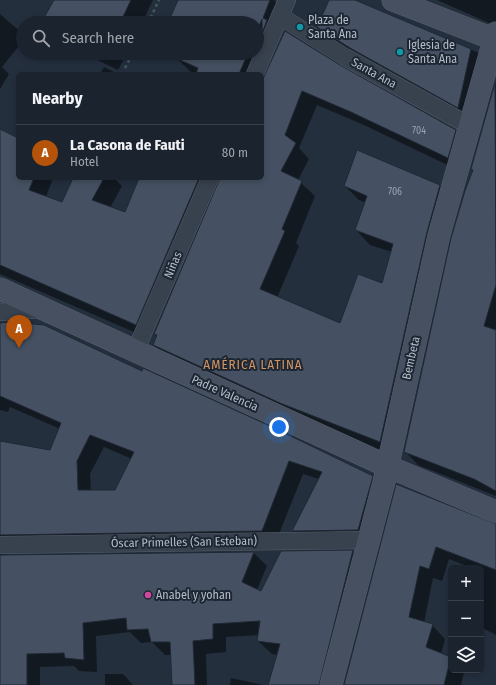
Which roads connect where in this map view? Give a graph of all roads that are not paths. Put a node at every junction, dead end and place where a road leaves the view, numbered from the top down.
1 (288, 0) edge
2 (393, 0) edge
3 (280, 16) junction
4 (496, 37) edge
5 (264, 53) edge
6 (261, 60) edge
7 (256, 72) edge
8 (470, 126) junction
9 (209, 180) edge
10 (0, 289) edge
11 (45, 309) junction
12 (0, 312) edge
13 (135, 352) junction
14 (387, 466) junction
15 (496, 512) edge
16 (368, 540) junction
17 (0, 545) edge
18 (331, 685) edge

1 - 3 street
2 - 4 street
3 - 5 street
3 - 8 street, Santa Ana
4 - 8 street, Bembeta
6 - 7 street
8 - 14 street, Bembeta
9 - 13 street, Niñas
10 - 11 street, Padre Valencia
11 - 12 street
11 - 13 street, Padre Valencia
13 - 14 street, Padre Valencia
14 - 15 street, Padre Valencia
14 - 16 street, Bembeta
16 - 17 street, Óscar Primelles (San Esteban)
16 - 18 street, Bembeta

